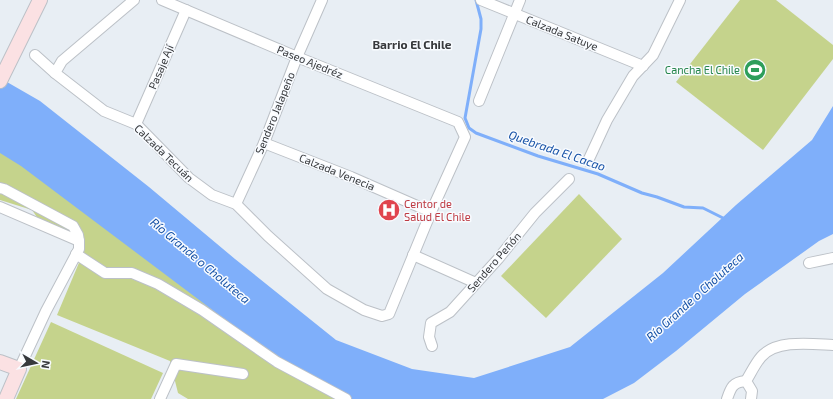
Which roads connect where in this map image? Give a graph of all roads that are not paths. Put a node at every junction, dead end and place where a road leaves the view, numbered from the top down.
1 (40, 0) edge
2 (134, 0) edge
3 (162, 0) edge
4 (322, 0) edge
5 (520, 0) edge
6 (680, 0) edge
7 (483, 1) edge
8 (186, 10) junction
9 (514, 13) junction
10 (35, 55) dead end
11 (297, 57) junction
12 (643, 66) junction
13 (55, 73) junction
14 (0, 81) edge
15 (479, 101) dead end
16 (136, 124) junction
17 (264, 143) junction
18 (588, 161) dead end
19 (569, 179) dead end
20 (0, 188) edge
21 (236, 204) junction
22 (0, 207) edge
23 (431, 212) junction
24 (79, 241) junction
25 (76, 254) junction
26 (413, 255) junction
27 (833, 258) edge
28 (809, 263) dead end
29 (476, 283) junction
30 (833, 345) edge
31 (432, 346) dead end
32 (0, 362) edge
33 (19, 369) junction
34 (243, 374) dead end
35 (746, 381) junction
36 (6, 399) edge
37 (160, 399) edge
38 (346, 399) edge
39 (727, 399) edge
40 (751, 399) edge

1 - 14 main road
2 - 13 street
3 - 8 street, Paseo Ajedréz
4 - 11 street, Sendero Jalapeño
5 - 9 street
6 - 12 street
7 - 9 street, Calzada Satuye
8 - 11 street, Paseo Ajedréz
8 - 16 street, Pasaje Ají
9 - 12 street, Calzada Satuye
9 - 15 street
10 - 13 street, Calzada Tecuán
11 - 17 street, Sendero Jalapeño
11 - 23 street, Paseo Ajedréz
12 - 18 street
13 - 16 street, Calzada Tecuán
16 - 21 street, Calzada Tecuán
17 - 21 street, Sendero Jalapeño
17 - 23 street, Calzada Venecia
19 - 29 street, Sendero Peñón
20 - 24 street
21 - 26 street, Calzada Tecuán
22 - 24 street
23 - 26 street
24 - 25 street
25 - 33 street
25 - 38 street
26 - 29 street
27 - 28 street
29 - 31 street, Sendero Peñón
30 - 35 street
32 - 33 main road
33 - 36 main road
34 - 37 street
35 - 39 street
35 - 40 street

